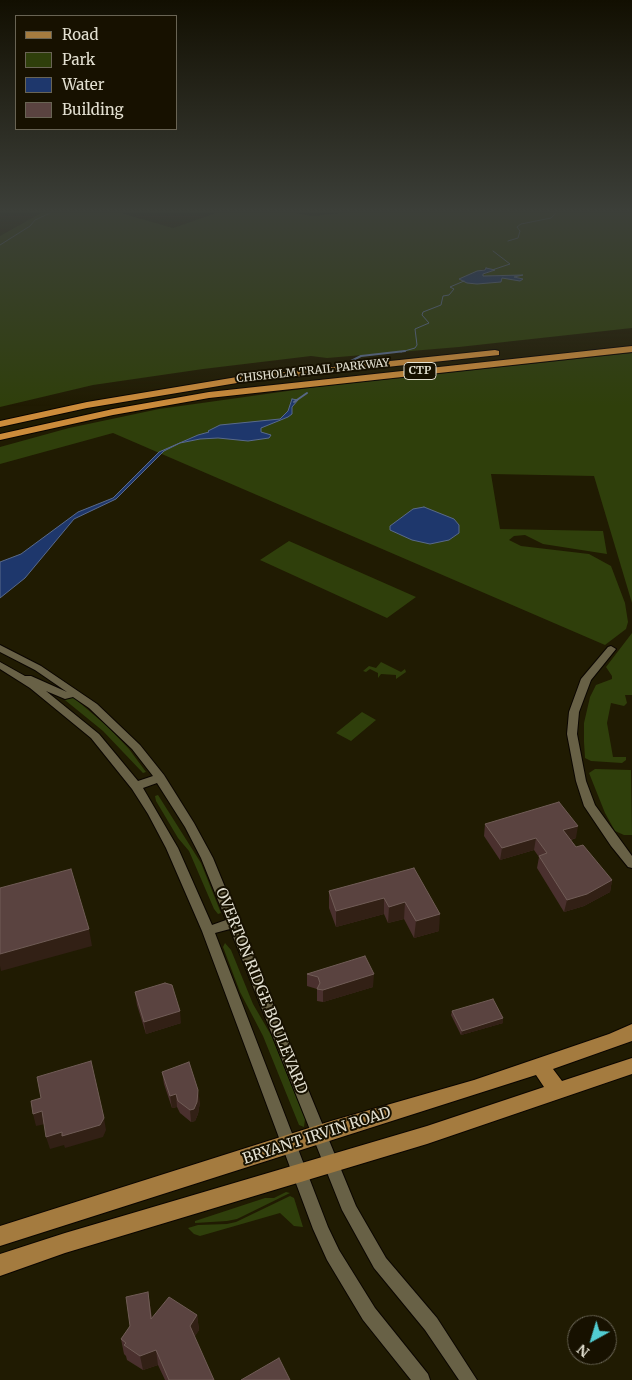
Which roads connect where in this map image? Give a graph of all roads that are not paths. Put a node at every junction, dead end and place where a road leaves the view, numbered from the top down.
1 (632, 339) edge
2 (632, 349) edge
3 (236, 380) junction
4 (113, 412) junction
5 (0, 414) edge
6 (0, 424) edge
7 (0, 437) edge
8 (0, 445) edge
9 (0, 648) edge
10 (611, 649) dead end
11 (0, 665) edge
12 (15, 674) junction
13 (76, 693) junction
14 (160, 778) junction
15 (136, 786) junction
16 (632, 864) edge
17 (232, 923) junction
18 (208, 931) junction
19 (632, 1032) edge
20 (540, 1065) junction
21 (632, 1066) edge
22 (558, 1092) junction
23 (320, 1134) junction
24 (290, 1144) junction
25 (331, 1163) junction
26 (301, 1172) junction
27 (0, 1236) edge
28 (0, 1266) edge
29 (422, 1380) edge
30 (469, 1380) edge

1 - 3 highway, CHISHOLM TRAIL PARKWAY / CTP
2 - 4 highway, CHISHOLM TRAIL PARKWAY / CTP
3 - 5 highway
3 - 6 highway, CHISHOLM TRAIL PARKWAY / CTP
4 - 7 highway, CHISHOLM TRAIL PARKWAY / CTP
4 - 8 highway
9 - 13 street, OVERTON RIDGE BOULEVARD
10 - 16 street
11 - 12 street, OVERTON RIDGE BOULEVARD
12 - 13 street
12 - 15 street, OVERTON RIDGE BOULEVARD
13 - 14 street, OVERTON RIDGE BOULEVARD
14 - 15 street
14 - 17 street, OVERTON RIDGE BOULEVARD
15 - 18 street, OVERTON RIDGE BOULEVARD
17 - 18 street
17 - 23 street, OVERTON RIDGE BOULEVARD
18 - 24 street, OVERTON RIDGE BOULEVARD
19 - 20 main road, BRYANT IRVIN ROAD
20 - 22 main road
20 - 23 main road, BRYANT IRVIN ROAD
21 - 22 main road
22 - 25 main road
23 - 24 main road, BRYANT IRVIN ROAD
23 - 25 street, OVERTON RIDGE BOULEVARD
24 - 26 street, OVERTON RIDGE BOULEVARD
24 - 27 main road, BRYANT IRVIN ROAD
25 - 26 main road
25 - 30 street, OVERTON RIDGE BOULEVARD
26 - 28 main road
26 - 29 street, OVERTON RIDGE BOULEVARD

